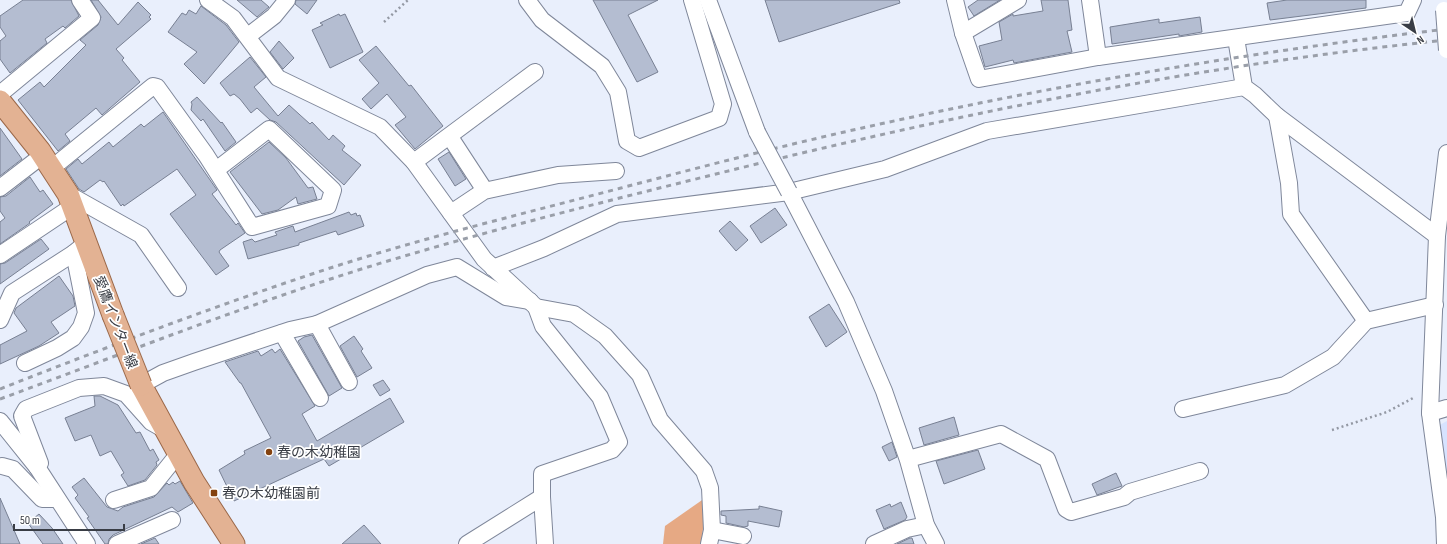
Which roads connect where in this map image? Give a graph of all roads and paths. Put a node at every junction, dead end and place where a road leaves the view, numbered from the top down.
1 (80, 0) edge
2 (208, 0) edge
3 (287, 0) edge
4 (408, 0) edge
5 (527, 0) edge
6 (692, 0) edge
7 (708, 0) edge
8 (955, 0) edge
9 (1018, 0) edge
10 (1090, 0) edge
11 (1414, 0) edge
12 (1445, 5) edge
13 (384, 22) dead end
14 (963, 33) junction
15 (248, 36) junction
16 (1236, 38) junction
17 (1447, 50) edge
18 (1098, 57) junction
19 (535, 72) dead end
20 (1244, 87) junction
21 (2, 105) edge
22 (1277, 116) junction
23 (450, 137) junction
24 (1447, 153) edge
25 (48, 162) junction
26 (414, 162) junction
27 (216, 170) junction
28 (616, 171) dead end
29 (482, 186) dead end
30 (0, 188) edge
31 (789, 192) junction
32 (70, 200) junction
33 (451, 213) junction
34 (1437, 236) junction
35 (80, 248) junction
36 (0, 256) edge
37 (493, 268) junction
38 (178, 288) dead end
39 (533, 304) junction
40 (1435, 306) junction
41 (0, 320) edge
42 (1366, 321) junction
43 (317, 324) junction
44 (282, 333) junction
45 (25, 363) dead end
46 (348, 382) dead end
47 (141, 385) junction
48 (1430, 389) junction
49 (320, 398) dead end
50 (1447, 408) edge
51 (1183, 409) dead end
52 (1430, 413) junction
53 (0, 421) edge
54 (165, 430) junction
55 (1332, 430) dead end
56 (179, 453) junction
57 (908, 459) junction
58 (2, 466) dead end
59 (37, 467) junction
60 (1200, 471) dead end
61 (542, 496) junction
62 (57, 499) junction
63 (114, 500) dead end
64 (172, 520) dead end
65 (926, 525) junction
66 (743, 536) dead end
67 (710, 537) edge
68 (87, 544) edge
69 (117, 544) edge
70 (234, 544) edge
71 (467, 544) edge
72 (545, 544) edge
73 (874, 544) edge
74 (936, 544) edge
75 (1445, 544) edge

1 - 21 street
2 - 15 street
3 - 15 street
4 - 13 path
5 - 6 street
7 - 31 street, bridge
8 - 14 street
9 - 14 street
10 - 18 street
11 - 16 street
12 - 17 street, bridge
14 - 18 street
15 - 26 street
16 - 18 street
16 - 20 street
19 - 23 street
20 - 22 street
20 - 31 street
21 - 25 main road, 愛鷹インター線
22 - 34 street
22 - 42 street
23 - 26 street
23 - 29 street
24 - 34 street
25 - 27 street
25 - 30 street
25 - 32 main road, 愛鷹インター線
26 - 33 street
27 - 27 street
28 - 33 street
31 - 37 street
31 - 57 street
32 - 35 main road, 愛鷹インター線
32 - 36 street
32 - 38 street
33 - 37 street
34 - 40 street
35 - 41 street
35 - 45 street
35 - 47 main road, 愛鷹インター線, bridge
37 - 39 street
39 - 43 street
39 - 61 street
39 - 67 street
40 - 42 street
40 - 48 street
42 - 51 street
43 - 44 street
43 - 46 street
44 - 47 street
44 - 49 street
47 - 54 main road, 愛鷹インター線
48 - 52 street
48 - 55 path
50 - 52 street
52 - 75 street
53 - 59 street
54 - 56 main road, 愛鷹インター線
54 - 59 street
56 - 63 street
56 - 70 main road, 愛鷹インター線
57 - 60 street
57 - 65 street
58 - 62 street
59 - 62 street
61 - 71 street
61 - 72 street
62 - 68 street
64 - 69 street
65 - 73 street
65 - 74 street
66 - 67 street

